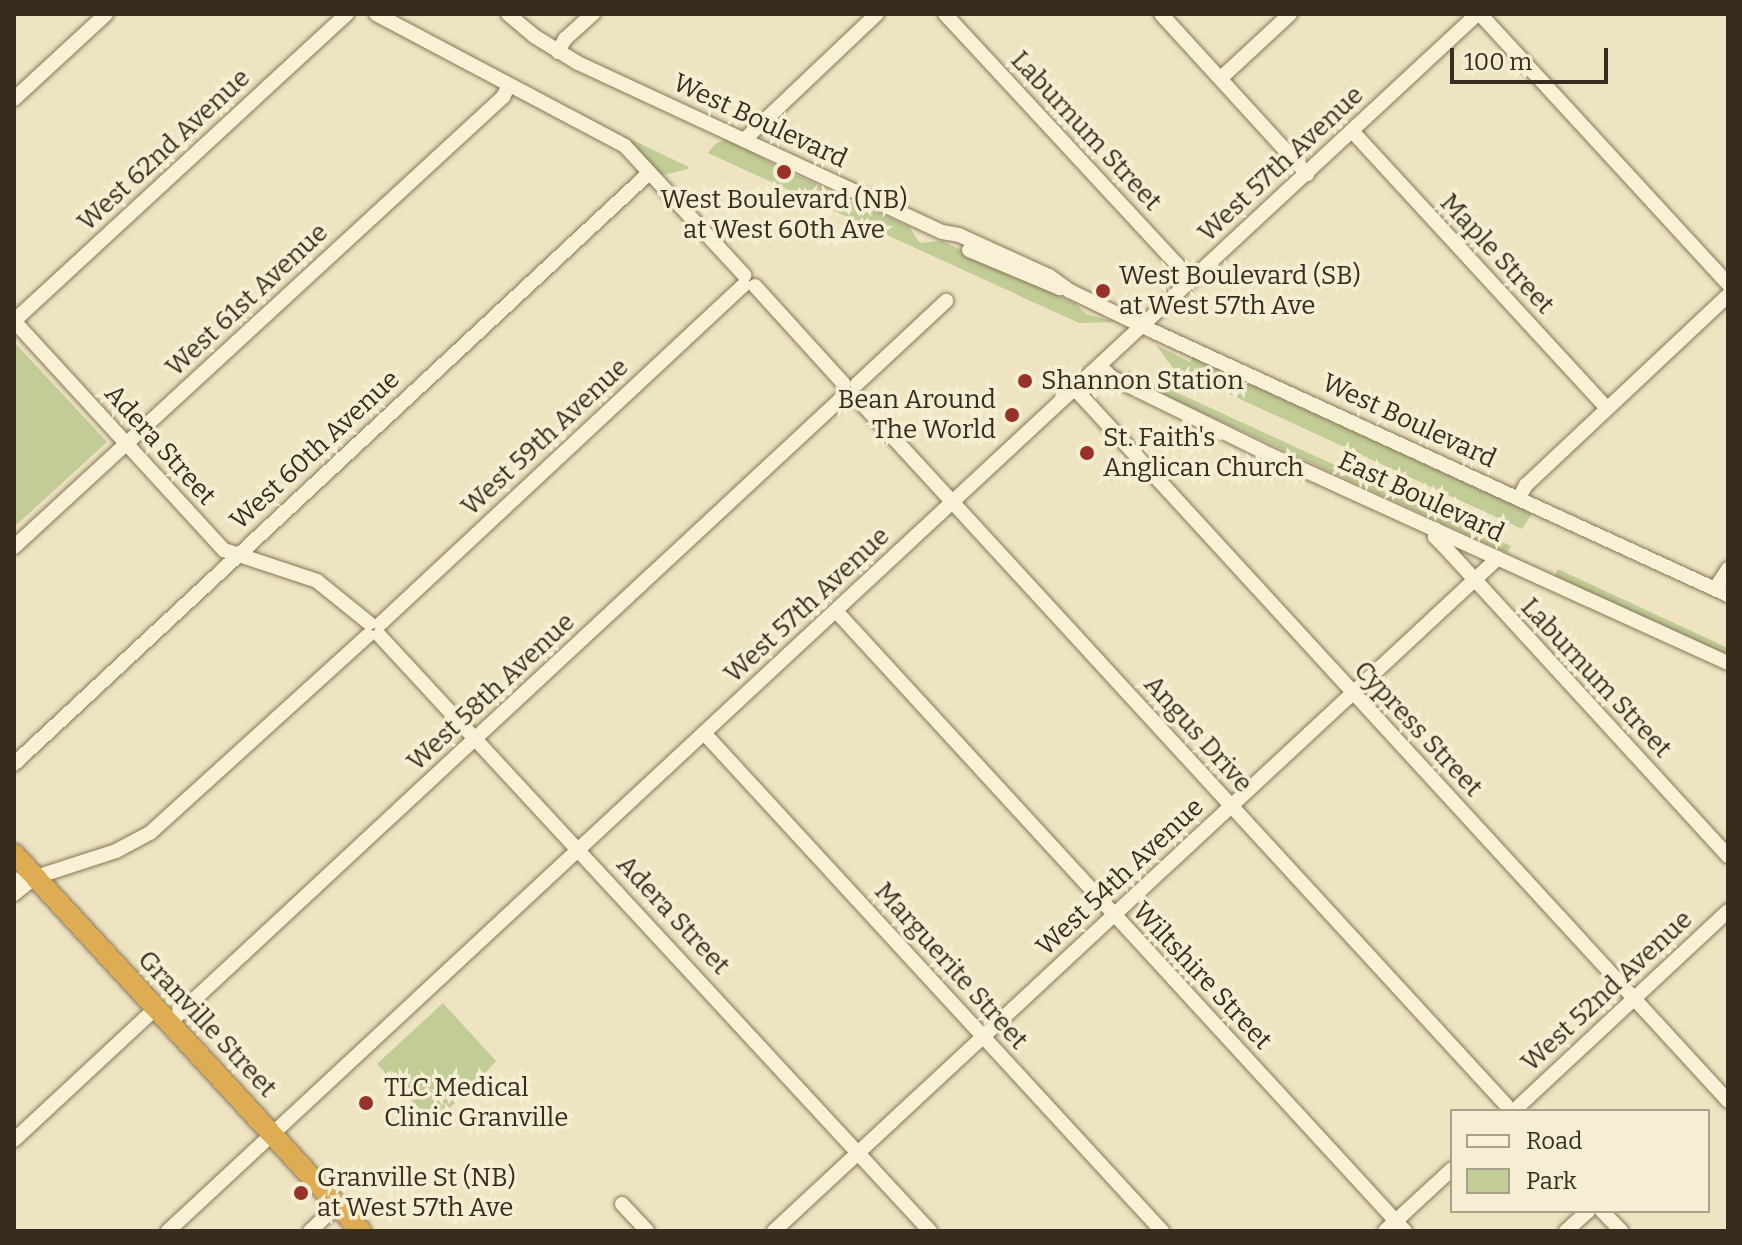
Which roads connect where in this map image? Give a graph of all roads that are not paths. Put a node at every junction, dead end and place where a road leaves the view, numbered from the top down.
1 (106, 14) edge
2 (347, 14) edge
3 (376, 14) edge
4 (508, 14) edge
5 (593, 14) edge
6 (877, 14) edge
7 (945, 14) edge
8 (1161, 14) edge
9 (1290, 14) edge
10 (1479, 14) edge
11 (558, 52) junction
12 (1221, 78) junction
13 (509, 85) junction
14 (14, 99) edge
15 (1352, 131) junction
16 (744, 140) junction
17 (649, 173) junction
18 (1307, 174) junction
19 (1191, 280) junction
20 (747, 282) junction
21 (1728, 284) edge
22 (1728, 295) edge
23 (946, 301) dead end
24 (14, 321) edge
25 (1142, 325) junction
26 (1100, 366) junction
27 (1075, 389) junction
28 (850, 390) junction
29 (1607, 408) junction
30 (127, 443) junction
31 (1519, 498) junction
32 (953, 501) junction
33 (1435, 529) junction
34 (14, 547) edge
35 (238, 554) junction
36 (1498, 558) junction
37 (1728, 569) edge
38 (1475, 581) junction
39 (1721, 592) edge
40 (836, 611) junction
41 (374, 629) junction
42 (1728, 663) edge
43 (1353, 693) junction
44 (704, 733) junction
45 (476, 738) junction
46 (14, 764) edge
47 (1232, 807) junction
48 (580, 849) junction
49 (14, 854) edge
50 (1728, 856) edge
51 (36, 877) junction
52 (14, 880) edge
53 (14, 894) edge
54 (1728, 911) edge
55 (1113, 915) junction
56 (1633, 999) junction
57 (163, 1015) junction
58 (984, 1037) junction
59 (1728, 1101) edge
60 (1512, 1108) edge
61 (273, 1134) junction
62 (14, 1140) edge
63 (858, 1153) junction
64 (1450, 1171) edge
65 (622, 1204) dead end
66 (338, 1205) junction
67 (1586, 1213) edge
68 (1604, 1213) edge
69 (1395, 1228) edge
70 (168, 1231) edge
71 (310, 1231) edge
72 (361, 1231) edge
73 (647, 1231) edge
74 (774, 1231) edge
75 (930, 1231) edge
76 (1162, 1231) edge
77 (1566, 1231) edge
78 (1621, 1231) edge

1 - 14 street
2 - 24 street, West 62nd Avenue
3 - 13 street
4 - 11 street
5 - 11 street
6 - 16 street
7 - 19 street, Laburnum Street
8 - 12 street
9 - 12 street
10 - 15 street, West 57th Avenue
10 - 21 street
11 - 16 street, West Boulevard
12 - 18 street
13 - 17 street
13 - 30 street, West 61st Avenue
15 - 18 street, West 57th Avenue
15 - 29 street, Maple Street
16 - 25 street, West Boulevard
17 - 20 street, Angus Drive
17 - 35 street, West 60th Avenue
18 - 19 street, West 57th Avenue
19 - 25 street, West 57th Avenue
20 - 28 street, Angus Drive
20 - 41 street, West 59th Avenue
22 - 29 street
23 - 28 street, West 58th Avenue
24 - 30 street, Adera Street
25 - 26 street, West 57th Avenue
25 - 31 street, West Boulevard
26 - 27 street, West 57th Avenue
26 - 33 street, East Boulevard
27 - 32 street, West 57th Avenue
27 - 43 street, Cypress Street
28 - 32 street, Angus Drive
28 - 45 street, West 58th Avenue
29 - 31 street
30 - 34 street, West 61st Avenue
30 - 35 street, Adera Street
31 - 39 street, West Boulevard
32 - 40 street, West 57th Avenue
32 - 47 street, Angus Drive
33 - 36 street, East Boulevard
33 - 38 street, Laburnum Street
35 - 41 street, Adera Street
35 - 46 street, West 60th Avenue
36 - 38 street, West 54th Avenue
36 - 42 street, East Boulevard
37 - 39 street
38 - 43 street, West 54th Avenue
38 - 50 street, Laburnum Street
40 - 44 street, West 57th Avenue
40 - 55 street, Wiltshire Street
41 - 45 street, Adera Street
41 - 51 street, West 59th Avenue
43 - 47 street, West 54th Avenue
43 - 56 street, Cypress Street
44 - 48 street, West 57th Avenue
44 - 58 street, Marguerite Street
45 - 48 street, Adera Street
45 - 57 street, West 58th Avenue
47 - 55 street, West 54th Avenue
47 - 60 street, Angus Drive
48 - 61 street, West 57th Avenue
48 - 63 street, Adera Street
49 - 51 highway, Granville Street
51 - 52 street
51 - 53 street
51 - 57 highway, Granville Street
54 - 56 street, West 52nd Avenue
55 - 58 street, West 54th Avenue
55 - 69 street, Wiltshire Street
56 - 59 street, Cypress Street
56 - 60 street, West 52nd Avenue
57 - 61 highway, Granville Street
57 - 62 street, West 58th Avenue
58 - 63 street, West 54th Avenue
58 - 76 street, Marguerite Street
61 - 66 highway, Granville Street
61 - 70 street, West 57th Avenue
63 - 74 street, West 54th Avenue
63 - 75 street, Adera Street
64 - 69 street
65 - 73 street
66 - 71 street
66 - 72 highway, Granville Street
67 - 77 street
68 - 78 street

